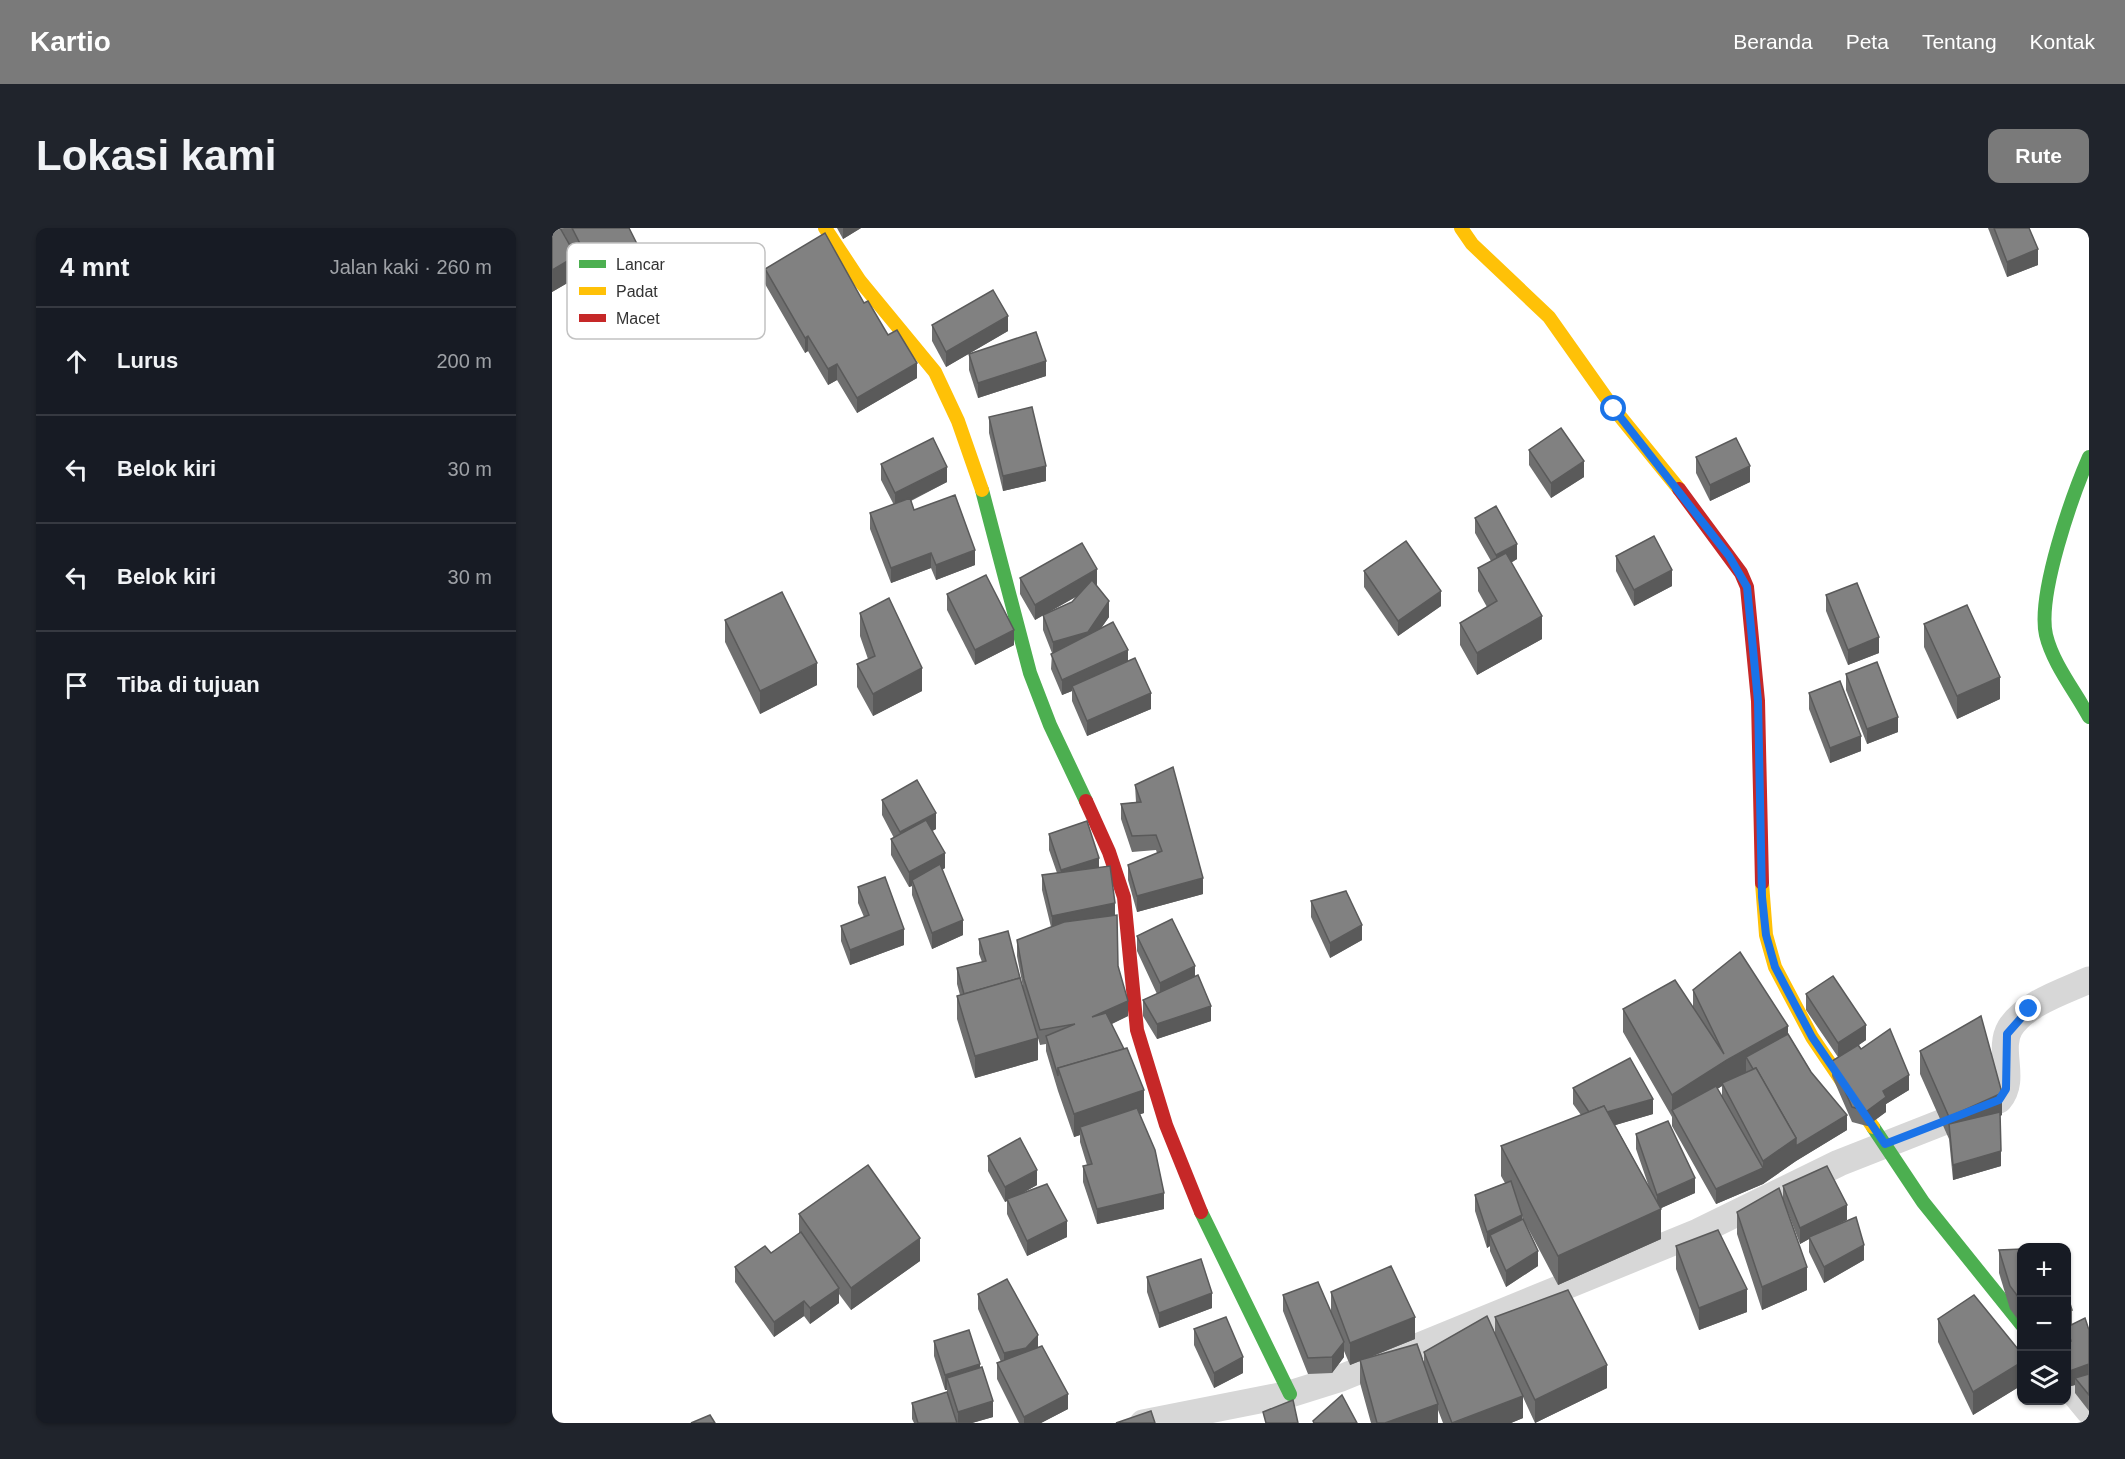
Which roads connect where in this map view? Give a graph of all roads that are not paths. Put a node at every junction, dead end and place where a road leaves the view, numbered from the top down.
1 (825, 228) edge
2 (1461, 228) edge
3 (2089, 457) edge
4 (2089, 717) edge
5 (2089, 980) edge
6 (1885, 1144) junction
7 (2017, 1319) edge
8 (2071, 1388) edge
9 (1290, 1394) junction
10 (2089, 1411) edge
11 (1143, 1423) edge

1 - 9 street
2 - 6 street
3 - 4 street
5 - 6 street
6 - 7 street
6 - 9 street
8 - 10 street
9 - 11 street

